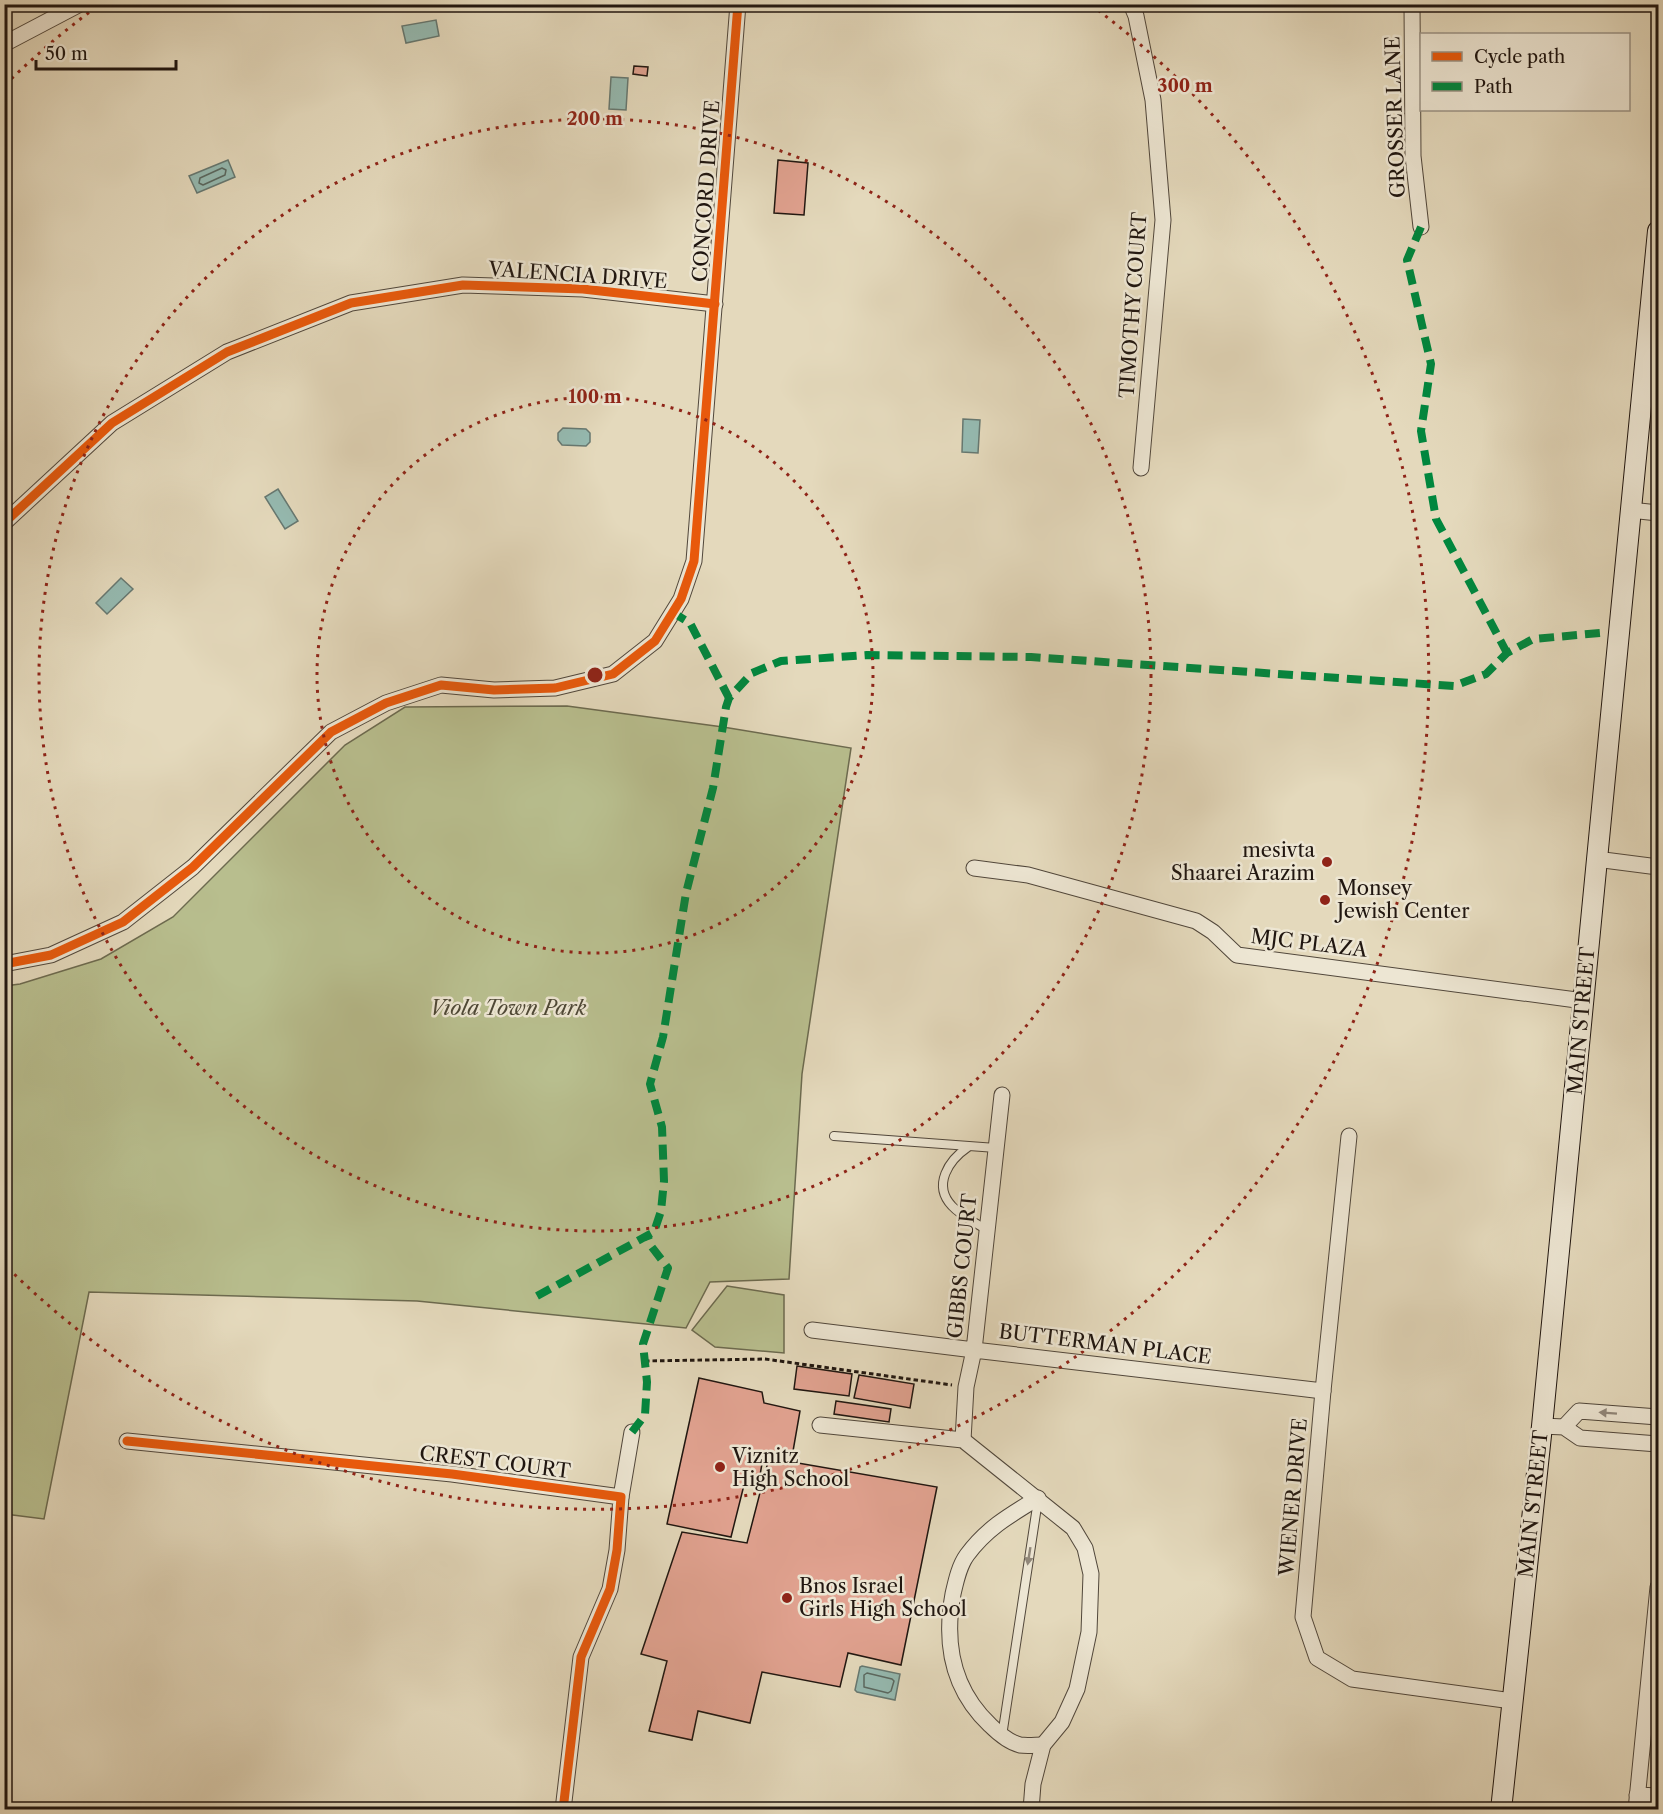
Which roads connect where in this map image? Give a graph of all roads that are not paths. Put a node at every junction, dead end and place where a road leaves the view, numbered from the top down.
1 (80, 4) edge
2 (738, 4) edge
3 (1131, 4) edge
4 (1412, 4) edge
5 (59, 9) edge
6 (4, 44) edge
7 (1421, 227) dead end
8 (1659, 231) edge
9 (715, 304) junction
10 (1141, 468) dead end
11 (1630, 510) junction
12 (1659, 513) edge
13 (4, 523) edge
14 (1596, 859) junction
15 (1659, 867) edge
16 (974, 868) dead end
17 (4, 964) edge
18 (1584, 1001) junction
19 (1002, 1095) dead end
20 (834, 1136) dead end
21 (1349, 1136) dead end
22 (968, 1147) junction
23 (996, 1148) junction
24 (987, 1230) junction
25 (812, 1330) dead end
26 (974, 1350) junction
27 (1323, 1391) junction
28 (1659, 1417) edge
29 (820, 1425) dead end
30 (1542, 1426) junction
31 (1564, 1427) junction
32 (632, 1432) dead end
33 (963, 1440) junction
34 (127, 1441) dead end
35 (1659, 1444) edge
36 (621, 1497) junction
37 (1038, 1498) junction
38 (1659, 1587) edge
39 (1512, 1701) junction
40 (1002, 1736) junction
41 (1043, 1745) junction
42 (1659, 1796) edge
43 (1637, 1802) edge
44 (563, 1809) edge
45 (1031, 1809) edge
46 (1501, 1809) edge

1 - 5 street
2 - 9 street, CONCORD DRIVE
3 - 10 street, TIMOTHY COURT
4 - 7 street, GROSSER LANE
5 - 6 street
8 - 11 main road, MAIN STREET
9 - 13 street, VALENCIA DRIVE
9 - 17 street, CONCORD DRIVE
11 - 12 street
11 - 14 main road, MAIN STREET
14 - 15 street
14 - 18 main road, MAIN STREET
16 - 18 street, MJC PLAZA
18 - 30 main road, MAIN STREET
19 - 23 street, GIBBS COURT
20 - 22 lane
21 - 27 street, WIENER DRIVE
22 - 23 lane
22 - 24 lane
23 - 24 street, GIBBS COURT
24 - 26 street, GIBBS COURT
25 - 26 street, GIBBS COURT
26 - 27 street, BUTTERMAN PLACE
26 - 33 street, BUTTERMAN PLACE
27 - 39 street, WIENER DRIVE
28 -> 31 street
29 - 33 street
30 - 31 street
30 - 39 main road, MAIN STREET
31 - 35 street
32 - 36 street
33 - 37 street
34 - 36 street, CREST COURT
36 - 44 street
37 -> 40 lane
37 - 40 street
37 - 41 street
38 - 43 street
39 - 46 main road, MAIN STREET
40 - 41 street
41 - 45 street
42 - 43 street

